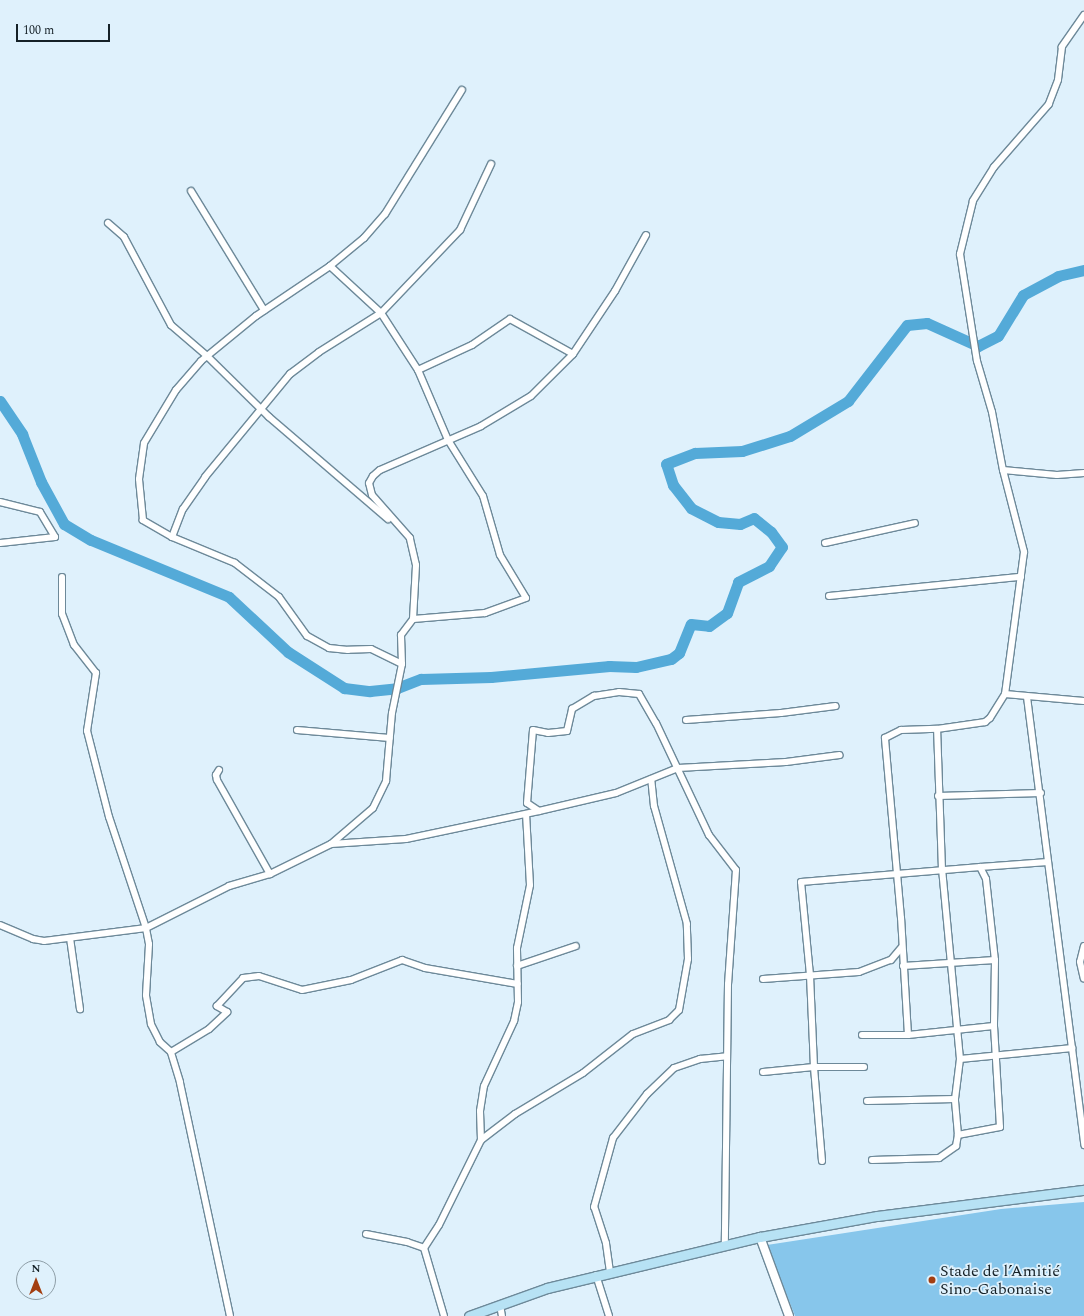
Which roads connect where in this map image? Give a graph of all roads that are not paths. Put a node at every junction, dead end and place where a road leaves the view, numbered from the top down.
1 (1084, 15) edge
2 (462, 90) dead end
3 (491, 164) dead end
4 (191, 191) dead end
5 (108, 223) dead end
6 (646, 235) dead end
7 (330, 266) junction
8 (264, 310) junction
9 (381, 313) junction
10 (573, 354) junction
11 (207, 356) junction
12 (418, 370) junction
13 (260, 408) junction
14 (448, 440) junction
15 (1003, 470) junction
16 (1084, 474) edge
17 (0, 502) edge
18 (916, 523) dead end
19 (172, 537) junction
20 (410, 538) junction
21 (0, 542) edge
22 (826, 543) dead end
23 (62, 577) dead end
24 (1021, 577) junction
25 (828, 596) dead end
26 (413, 619) junction
27 (402, 664) junction
28 (1005, 694) junction
29 (1027, 696) junction
30 (1084, 701) edge
31 (836, 706) dead end
32 (686, 720) dead end
33 (937, 729) junction
34 (298, 730) dead end
35 (390, 738) junction
36 (840, 755) dead end
37 (678, 768) junction
38 (220, 770) dead end
39 (651, 779) junction
40 (1040, 793) junction
41 (938, 796) junction
42 (540, 811) junction
43 (526, 814) junction
44 (331, 844) junction
45 (1048, 862) junction
46 (980, 867) junction
47 (942, 870) junction
48 (270, 874) junction
49 (897, 874) junction
50 (0, 925) edge
51 (146, 928) junction
52 (70, 938) junction
53 (576, 946) dead end
54 (1084, 946) edge
55 (901, 948) junction
56 (995, 960) junction
57 (951, 963) junction
58 (518, 966) junction
59 (903, 966) junction
60 (810, 975) junction
61 (763, 979) dead end
62 (1084, 979) edge
63 (518, 984) junction
64 (80, 1009) dead end
65 (994, 1026) junction
66 (958, 1030) junction
67 (862, 1035) dead end
68 (908, 1035) junction
69 (1072, 1048) junction
70 (171, 1052) junction
71 (727, 1056) junction
72 (996, 1057) junction
73 (960, 1059) junction
74 (814, 1067) junction
75 (864, 1067) dead end
76 (763, 1072) dead end
77 (955, 1099) junction
78 (867, 1102) dead end
79 (958, 1135) junction
80 (481, 1140) junction
81 (1084, 1145) edge
82 (872, 1160) dead end
83 (822, 1162) dead end
84 (1084, 1190) edge
85 (366, 1234) dead end
86 (760, 1237) junction
87 (725, 1246) junction
88 (424, 1248) junction
89 (610, 1272) junction
90 (596, 1275) junction
91 (500, 1305) junction
92 (230, 1316) edge
93 (444, 1316) edge
94 (469, 1316) edge
95 (502, 1316) edge
96 (609, 1316) edge
97 (789, 1316) edge

1 - 15 street
2 - 7 street
3 - 9 street
4 - 8 street
5 - 11 street
6 - 10 street
7 - 8 street
7 - 9 street
8 - 11 street
9 - 12 street
9 - 13 street
10 - 12 street
10 - 14 street
11 - 13 street
11 - 19 street
12 - 14 street
13 - 19 street
13 - 20 street
14 - 20 street
14 - 26 street
15 - 16 street
15 - 24 street
17 - 21 street
18 - 22 street
19 - 27 street
20 - 26 street
23 - 51 street
24 - 25 street
24 - 28 street
26 - 27 street
27 - 35 street
28 - 29 street
28 - 33 street
29 - 30 street
29 - 40 street
31 - 32 street
33 - 41 street
33 - 49 street
34 - 35 street
35 - 44 street
36 - 37 street
37 - 39 street
37 - 42 street
37 - 71 street
38 - 48 street
39 - 42 street
39 - 80 street
40 - 41 street
40 - 45 street
41 - 47 street
42 - 43 street
43 - 44 street
43 - 58 street
44 - 48 street
45 - 46 street
45 - 69 street
46 - 47 street
46 - 56 street
47 - 49 street
47 - 57 street
48 - 51 street
49 - 55 street
49 - 60 street
50 - 52 street
51 - 52 street
51 - 70 street
52 - 64 street
53 - 58 street
54 - 62 street
55 - 59 street
55 - 60 street
56 - 57 street
56 - 65 street
57 - 59 street
57 - 66 street
58 - 63 street
59 - 68 street
60 - 61 street
60 - 74 street
63 - 70 street
63 - 80 street
65 - 66 street
65 - 72 street
66 - 68 street
66 - 73 street
67 - 68 street
69 - 72 street
69 - 81 street
70 - 92 street
71 - 87 street
71 - 89 street
72 - 73 street
72 - 79 street
73 - 77 street
74 - 75 street
74 - 76 street
74 - 83 street
77 - 78 street
77 - 79 street
79 - 82 street
80 - 88 street
84 - 86 main road
85 - 88 street
86 - 87 main road
86 - 97 street
87 - 89 main road
88 - 93 street
89 - 90 main road
90 - 91 main road
90 - 96 street
91 - 94 main road
91 - 95 street

